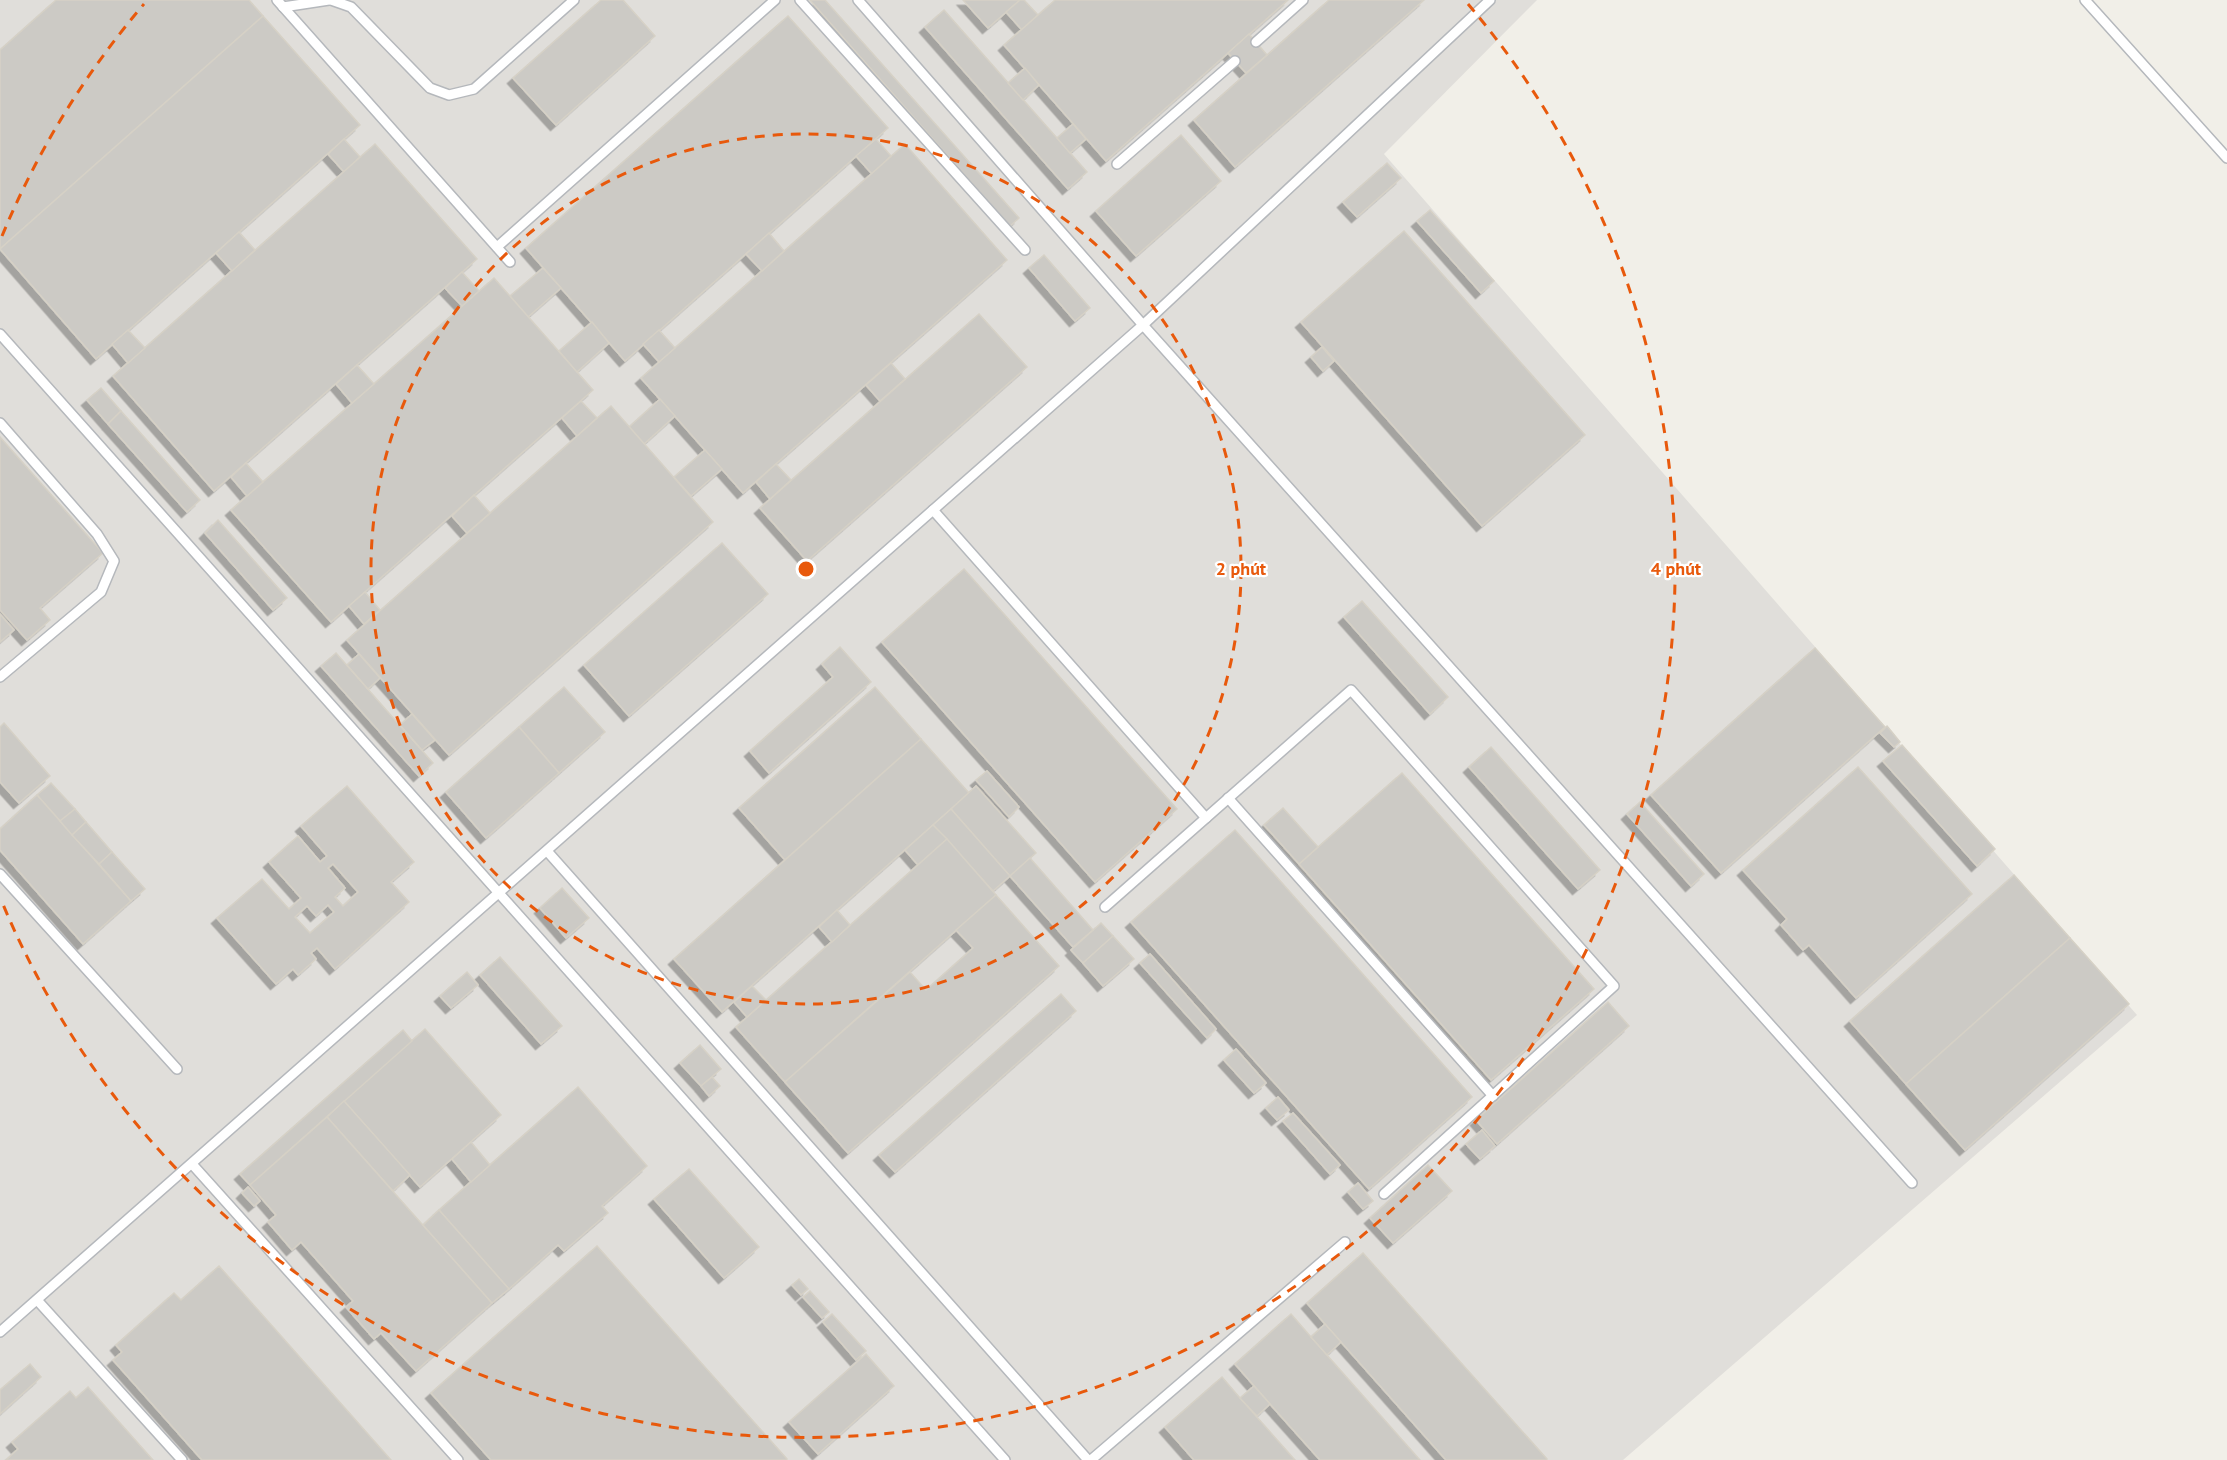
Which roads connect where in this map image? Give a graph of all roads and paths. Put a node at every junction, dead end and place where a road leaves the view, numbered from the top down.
1 (330, 0) edge
2 (574, 0) edge
3 (775, 0) edge
4 (800, 0) edge
5 (858, 0) edge
6 (1303, 0) edge
7 (1490, 0) edge
8 (2085, 0) edge
9 (280, 3) edge
10 (1256, 42) dead end
11 (1235, 61) dead end
12 (2227, 158) edge
13 (1117, 164) dead end
14 (497, 247) junction
15 (1025, 250) dead end
16 (510, 262) dead end
17 (1143, 325) junction
18 (0, 334) edge
19 (0, 423) edge
20 (933, 510) junction
21 (0, 677) edge
22 (1228, 798) junction
23 (1206, 818) junction
24 (547, 851) junction
25 (0, 874) edge
26 (499, 894) junction
27 (1104, 907) dead end
28 (177, 1069) dead end
29 (1493, 1096) junction
30 (192, 1164) junction
31 (1912, 1184) dead end
32 (1384, 1194) dead end
33 (1345, 1242) dead end
34 (37, 1300) junction
35 (0, 1332) edge
36 (182, 1460) edge
37 (458, 1460) edge
38 (1005, 1460) edge
39 (1089, 1460) edge

1 - 2 lane
1 - 9 lane
3 - 14 lane
4 - 15 lane
5 - 17 lane
6 - 10 lane
7 - 17 lane
8 - 12 lane
9 - 14 lane
11 - 13 lane
14 - 16 lane
17 - 20 lane
17 - 31 lane
18 - 26 lane
19 - 21 lane
20 - 23 lane
20 - 24 lane
22 - 23 lane
22 - 29 lane
22 - 29 lane
23 - 27 lane
24 - 26 lane
24 - 39 lane
25 - 28 lane
26 - 30 lane
26 - 38 lane
29 - 32 lane
30 - 34 lane
30 - 37 lane
33 - 39 lane
34 - 35 lane
34 - 36 lane

